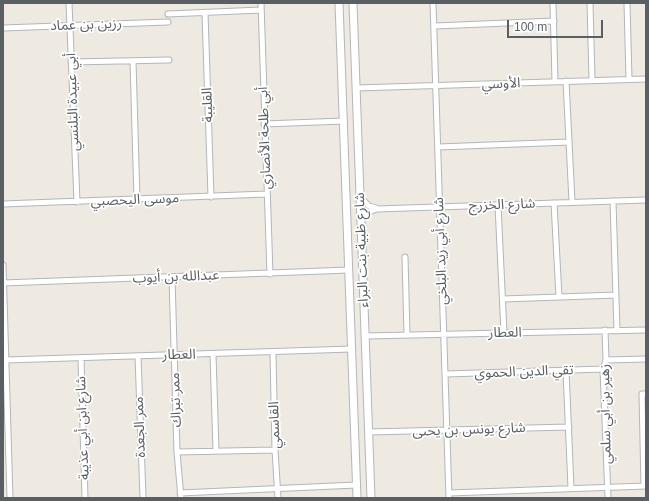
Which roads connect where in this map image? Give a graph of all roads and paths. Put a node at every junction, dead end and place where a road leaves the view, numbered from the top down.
1 (70, 3) edge
2 (261, 3) edge
3 (340, 3) edge
4 (353, 3) edge
5 (434, 3) edge
6 (553, 3) edge
7 (590, 3) edge
8 (626, 3) edge
9 (261, 10) junction
10 (205, 13) junction
11 (168, 14) dead end
12 (554, 21) junction
13 (168, 22) dead end
14 (70, 25) junction
15 (435, 26) junction
16 (3, 28) edge
17 (169, 60) dead end
18 (133, 61) junction
19 (71, 62) junction
20 (629, 79) junction
21 (646, 79) edge
22 (592, 80) junction
23 (566, 81) junction
24 (556, 82) junction
25 (436, 86) junction
26 (356, 88) junction
27 (344, 121) junction
28 (264, 124) junction
29 (569, 142) junction
30 (438, 147) junction
31 (266, 194) junction
32 (211, 197) junction
33 (361, 198) junction
34 (138, 200) junction
35 (613, 200) junction
36 (646, 200) edge
37 (77, 202) junction
38 (572, 202) junction
39 (554, 203) junction
40 (3, 204) edge
41 (498, 205) junction
42 (439, 206) junction
43 (377, 208) junction
44 (362, 219) junction
45 (405, 257) dead end
46 (3, 265) edge
47 (349, 270) junction
48 (270, 274) junction
49 (172, 277) junction
50 (3, 283) edge
51 (616, 295) junction
52 (559, 297) junction
53 (503, 299) junction
54 (605, 330) junction
55 (646, 330) edge
56 (617, 331) junction
57 (504, 333) junction
58 (444, 334) junction
59 (407, 335) junction
60 (365, 336) junction
61 (352, 349) junction
62 (4, 350) edge
63 (273, 352) junction
64 (213, 354) junction
65 (175, 355) junction
66 (138, 356) junction
67 (81, 358) junction
68 (646, 359) edge
69 (6, 360) junction
70 (606, 360) junction
71 (603, 369) junction
72 (566, 371) junction
73 (446, 374) junction
74 (5, 392) edge
75 (646, 394) edge
76 (569, 427) junction
77 (447, 431) junction
78 (369, 432) junction
79 (275, 450) junction
80 (216, 451) junction
81 (178, 452) junction
82 (356, 485) junction
83 (645, 486) edge
84 (608, 487) junction
85 (571, 488) junction
86 (278, 489) junction
87 (3, 492) edge
88 (10, 492) junction
89 (181, 495) edge
90 (449, 495) edge
91 (10, 498) edge
92 (85, 498) edge
93 (143, 498) edge
94 (278, 498) edge
95 (357, 498) edge
96 (371, 498) edge
97 (608, 498) edge

1 - 14 street, أبي عبيدة البلنسي
2 - 9 street, أبي طلحة الأنصاري
3 - 27 street, شارع ظبية بنت البراء
4 - 26 street, شارع ظبية بنت البراء
5 - 15 street, شارع أبي زيد البلخي
6 - 12 street
7 - 22 street
8 - 20 street
9 - 10 street
9 - 28 street, أبي طلحة الأنصاري
10 - 11 street
10 - 32 street, القليبة
12 - 15 street
12 - 24 street
13 - 14 street, رزين بن عماد
14 - 16 street, رزين بن عماد
14 - 19 street, أبي عبيدة البلنسي
15 - 25 street, شارع أبي زيد البلخي
17 - 18 street
18 - 19 street
18 - 34 street
19 - 37 street, أبي عبيدة البلنسي
20 - 21 street, الأوسي
20 - 22 street, الأوسي
22 - 23 street, الأوسي
23 - 24 street, الأوسي
23 - 29 street
24 - 25 street, الأوسي
25 - 26 street, الأوسي
25 - 30 street, شارع أبي زيد البلخي
26 - 33 street, شارع ظبية بنت البراء
27 - 28 street
27 - 47 street, شارع ظبية بنت البراء
28 - 31 street, أبي طلحة الأنصاري
29 - 30 street
29 - 38 street
30 - 42 street, شارع أبي زيد البلخي
31 - 32 street, موسى اليحصبي
31 - 48 street, أبي طلحة الأنصاري
32 - 34 street, موسى اليحصبي
33 - 43 street
33 - 44 street, شارع ظبية بنت البراء
34 - 37 street, موسى اليحصبي
35 - 36 street, شارع الخزرج
35 - 38 street, شارع الخزرج
35 - 51 street
37 - 40 street, موسى اليحصبي
38 - 39 street, شارع الخزرج
39 - 41 street, شارع الخزرج
39 - 52 street
41 - 42 street, شارع الخزرج
41 - 53 street
42 - 43 street, شارع الخزرج
42 - 58 street, شارع أبي زيد البلخي
43 - 44 street
44 - 60 street, شارع ظبية بنت البراء
45 - 59 street
46 - 50 street
47 - 48 street, عبدالله بن أيوب
47 - 61 street, شارع ظبية بنت البراء
48 - 49 street, عبدالله بن أيوب
49 - 50 street, عبدالله بن أيوب
49 - 65 street, ممر تبراك
50 - 62 street
51 - 52 street
51 - 56 street
52 - 53 street
53 - 57 street
54 - 56 street, العطار
54 - 57 street, العطار
54 - 70 street, زهير بن أبي سلمي
55 - 56 street, العطار
57 - 58 street, العطار
58 - 59 street, العطار
58 - 73 street, شارع أبي زيد البلخي
59 - 60 street, العطار
60 - 78 street, شارع ظبية بنت البراء
61 - 63 street, العطار
61 - 82 street, شارع ظبية بنت البراء
62 - 69 street
63 - 64 street, العطار
63 - 79 street, القاسمي
64 - 65 street, العطار
64 - 80 street
65 - 66 street, العطار
65 - 81 street, ممر تبراك
66 - 67 street, العطار
66 - 93 street, ممر الجعدة
67 - 69 street, العطار
67 - 92 street, شارع ابن أبي عذيبة
68 - 70 street
69 - 74 street
70 - 71 street, زهير بن أبي سلمي
71 - 72 street, تقي الدين الحموي
71 - 84 street, زهير بن أبي سلمي
72 - 73 street, تقي الدين الحموي
72 - 76 street
73 - 77 street, شارع أبي زيد البلخي
74 - 88 street
75 - 83 street
76 - 77 street, شارع يونس بن يحىى
76 - 85 street
77 - 78 street, شارع يونس بن يحىى
77 - 90 street, شارع أبي زيد البلخي
78 - 96 street, شارع ظبية بنت البراء
79 - 80 street
79 - 86 street, القاسمي
80 - 81 street
81 - 89 street, ممر تبراك
82 - 86 street
82 - 95 street, شارع ظبية بنت البراء
83 - 84 street
84 - 85 street
84 - 97 street, زهير بن أبي سلمي
85 - 90 street
86 - 89 street
86 - 94 street, القاسمي
87 - 88 street
88 - 91 street

